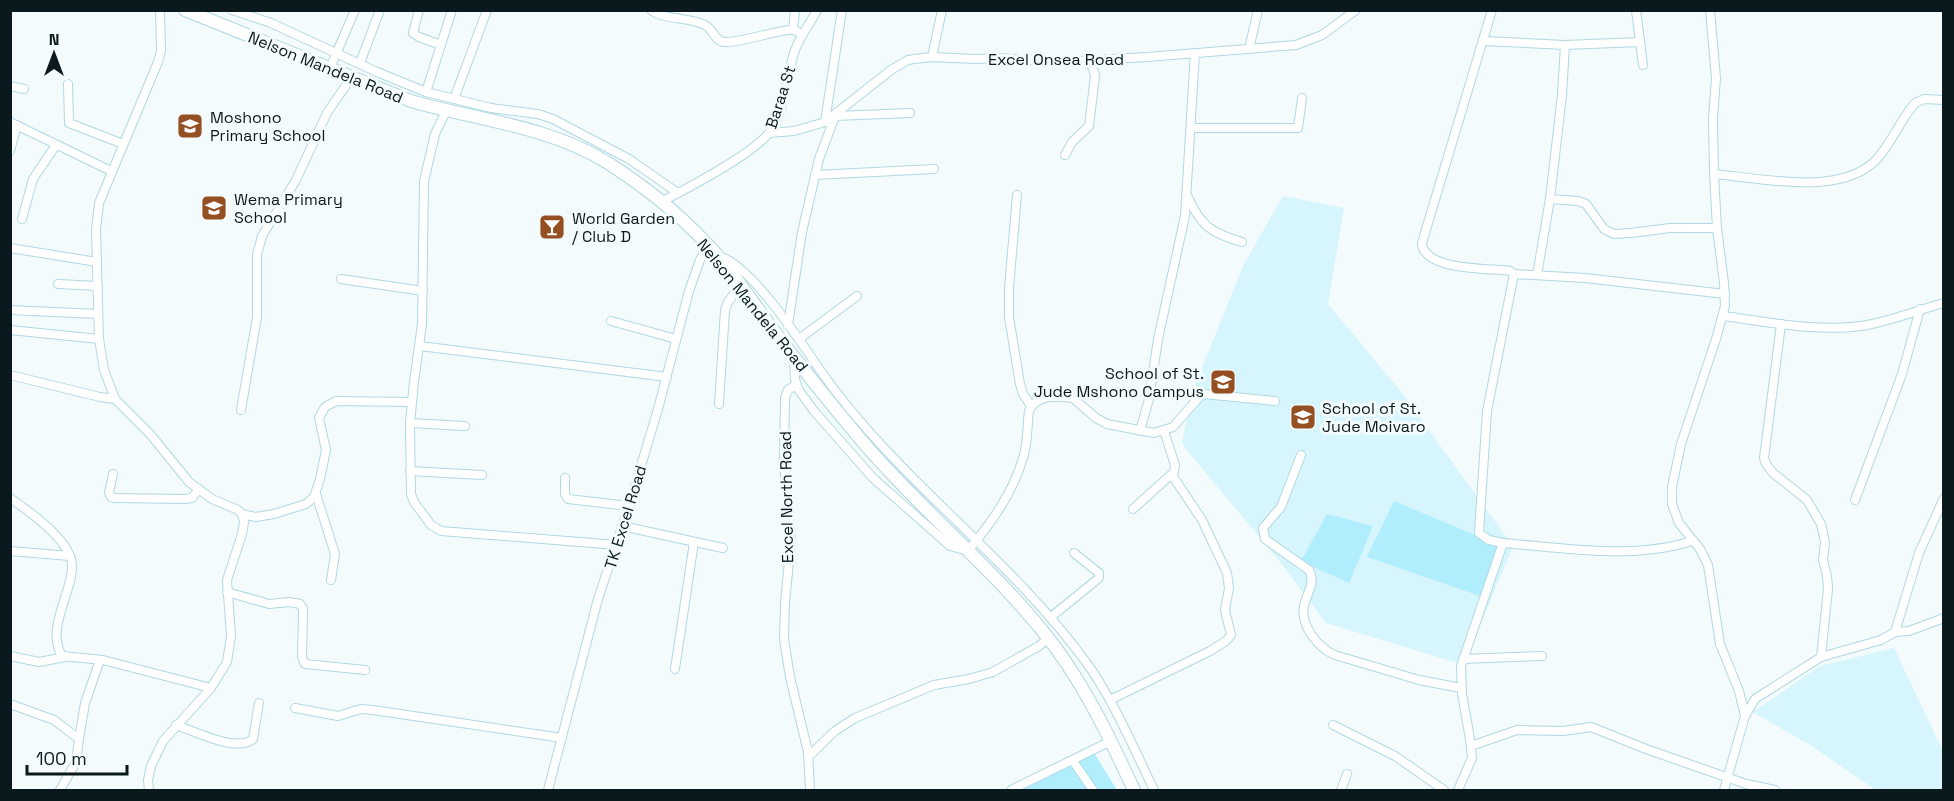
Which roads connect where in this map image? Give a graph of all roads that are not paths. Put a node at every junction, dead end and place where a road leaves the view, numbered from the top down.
1 (184, 10) edge
2 (232, 10) edge
3 (355, 10) edge
4 (380, 10) edge
5 (419, 10) edge
6 (452, 10) edge
7 (487, 10) edge
8 (795, 10) edge
9 (817, 10) edge
10 (842, 10) edge
11 (942, 10) edge
12 (1258, 10) edge
13 (1492, 10) edge
14 (1635, 10) edge
15 (1710, 10) edge
16 (158, 11) edge
17 (652, 11) edge
18 (1355, 11) edge
19 (793, 30) junction
20 (802, 34) junction
21 (1483, 41) junction
22 (1640, 42) junction
23 (441, 45) junction
24 (1564, 45) junction
25 (1249, 49) junction
26 (1195, 52) junction
27 (338, 53) junction
28 (932, 57) junction
29 (1088, 61) junction
30 (360, 63) junction
31 (1643, 65) dead end
32 (330, 68) junction
33 (351, 78) junction
34 (68, 84) dead end
35 (10, 86) edge
36 (24, 89) dead end
37 (426, 92) junction
38 (1302, 98) dead end
39 (454, 99) junction
40 (1944, 100) edge
41 (446, 111) junction
42 (910, 113) dead end
43 (835, 116) junction
44 (825, 122) junction
45 (14, 124) edge
46 (1191, 128) junction
47 (769, 133) junction
48 (123, 144) junction
49 (56, 145) junction
50 (10, 151) edge
51 (1065, 155) dead end
52 (934, 169) dead end
53 (111, 171) junction
54 (1714, 174) junction
55 (815, 175) junction
56 (678, 193) junction
57 (1187, 194) junction
58 (1017, 195) dead end
59 (1550, 200) junction
60 (661, 202) junction
61 (22, 219) dead end
62 (1717, 228) junction
63 (1242, 242) dead end
64 (10, 248) edge
65 (712, 250) junction
66 (97, 262) junction
67 (1514, 274) junction
68 (1537, 275) junction
69 (340, 279) dead end
70 (58, 284) dead end
71 (98, 286) junction
72 (740, 286) junction
73 (423, 291) junction
74 (1725, 294) junction
75 (857, 296) dead end
76 (1944, 303) edge
77 (1920, 309) junction
78 (10, 310) edge
79 (98, 314) junction
80 (1723, 316) junction
81 (611, 321) dead end
82 (1781, 324) junction
83 (788, 325) junction
84 (10, 330) edge
85 (99, 339) junction
86 (676, 339) junction
87 (799, 339) junction
88 (420, 346) junction
89 (794, 357) junction
90 (10, 375) edge
91 (667, 377) junction
92 (796, 385) junction
93 (115, 399) junction
94 (1275, 401) dead end
95 (411, 402) junction
96 (719, 404) dead end
97 (1031, 406) junction
98 (241, 410) dead end
99 (410, 423) junction
100 (465, 426) dead end
101 (1140, 431) junction
102 (1164, 431) junction
103 (1301, 455) dead end
104 (410, 471) junction
105 (113, 474) dead end
106 (482, 475) dead end
107 (1172, 475) junction
108 (565, 478) dead end
109 (199, 489) junction
110 (316, 494) junction
111 (10, 498) edge
112 (1944, 498) edge
113 (1855, 500) dead end
114 (629, 506) junction
115 (1133, 509) dead end
116 (242, 514) junction
117 (622, 526) junction
118 (1692, 541) junction
119 (694, 542) junction
120 (1503, 543) junction
121 (617, 545) junction
122 (972, 546) junction
123 (723, 548) dead end
124 (10, 550) edge
125 (1074, 553) dead end
126 (70, 556) junction
127 (331, 580) dead end
128 (226, 592) junction
129 (1051, 617) junction
130 (1944, 618) edge
131 (1895, 632) junction
132 (1049, 638) junction
133 (10, 656) edge
134 (1542, 656) dead end
135 (65, 657) junction
136 (1821, 657) junction
137 (1463, 659) junction
138 (100, 660) junction
139 (675, 669) dead end
140 (365, 670) dead end
141 (211, 688) junction
142 (1461, 688) junction
143 (1110, 700) junction
144 (259, 703) dead end
145 (10, 704) edge
146 (295, 708) dead end
147 (1745, 716) junction
148 (176, 725) junction
149 (1333, 725) dead end
150 (562, 738) junction
151 (79, 739) junction
152 (1111, 741) junction
153 (1471, 746) junction
154 (809, 756) junction
155 (1072, 761) junction
156 (1347, 774) dead end
157 (1728, 777) junction
158 (60, 790) edge
159 (150, 790) edge
160 (548, 790) edge
161 (810, 790) edge
162 (1011, 790) edge
163 (1093, 790) edge
164 (1134, 790) edge
165 (1154, 790) edge
166 (1341, 790) edge
167 (1444, 790) edge
168 (1458, 790) edge
169 (1724, 790) edge
170 (1775, 790) edge

1 - 32 main road, Nelson Mandela Road
2 - 27 street
3 - 27 street
4 - 30 street
5 - 23 street
6 - 23 street
7 - 39 street
8 - 19 street
9 - 20 street, Baraa St
10 - 44 street
11 - 28 street
12 - 25 street
13 - 21 street
14 - 22 street
15 - 54 street
16 - 48 street
17 - 19 street
18 - 25 street, Excel Onsea Road
19 - 20 street
20 - 47 street, Baraa St
21 - 24 street
21 - 67 street
22 - 24 street
22 - 31 street
23 - 37 street
24 - 59 street
25 - 26 street, Excel Onsea Road
26 - 29 street, Excel Onsea Road
26 - 46 street
27 - 30 street
27 - 32 street
28 - 29 street, Excel Onsea Road
28 - 43 street, Excel Onsea Road
29 - 51 street
30 - 37 street
32 - 33 main road, Nelson Mandela Road
33 - 41 main road, Nelson Mandela Road
33 - 98 street
34 - 48 street
35 - 36 street
37 - 39 street
38 - 46 street
39 - 56 street
40 - 54 street
41 - 60 main road, Nelson Mandela Road
41 - 73 street
42 - 43 street
43 - 44 street, Excel Onsea Road
43 - 55 street
44 - 47 street, Excel Onsea Road
45 - 49 street
45 - 50 street
46 - 57 street
47 - 56 street, Baraa St
48 - 53 street
49 - 53 street
49 - 61 street
52 - 55 street
53 - 66 street
54 - 62 street
55 - 83 street
56 - 60 street, Baraa St
57 - 63 street
57 - 101 street
58 - 97 street
59 - 62 street
59 - 68 street
60 - 65 main road, Nelson Mandela Road
62 - 74 street
64 - 66 street
65 - 72 main road, Nelson Mandela Road
65 - 83 street
65 - 86 street, TK Excel Road
66 - 71 street
67 - 68 street
67 - 120 street
68 - 74 street
69 - 73 street
70 - 71 street
71 - 79 street
72 - 89 main road, Nelson Mandela Road
72 - 96 street
73 - 88 street
74 - 80 street
75 - 87 street
76 - 77 street
77 - 82 street
77 - 113 street
78 - 79 street
79 - 85 street
80 - 82 street
80 - 118 street
81 - 86 street
82 - 136 street
83 - 87 street
84 - 85 street
85 - 93 street
86 - 91 street, TK Excel Road
87 - 122 street
88 - 91 street
88 - 95 street
89 - 92 street
89 - 122 main road, Nelson Mandela Road
90 - 93 street
91 - 114 street, TK Excel Road
92 - 122 street
92 - 154 street, Excel North Road
93 - 109 street
94 - 102 street
95 - 99 street
95 - 110 street
97 - 101 street
97 - 122 street
99 - 100 street
99 - 104 street
101 - 102 street
102 - 107 street
103 - 142 street
104 - 106 street
104 - 121 street
105 - 109 street
107 - 115 street
107 - 143 street
108 - 114 street
109 - 116 street
110 - 116 street
110 - 127 street
111 - 126 street
112 - 131 street
114 - 117 street, TK Excel Road
116 - 128 street
117 - 119 street
117 - 121 street, TK Excel Road
118 - 120 street
118 - 147 street
119 - 123 street
119 - 139 street
120 - 137 street
121 - 150 street, TK Excel Road
122 - 129 street
122 - 132 main road, Nelson Mandela Road
124 - 126 street
125 - 129 street
126 - 135 street
128 - 140 street
128 - 141 street
129 - 143 street
130 - 131 street
131 - 136 street
132 - 152 main road, Nelson Mandela Road
132 - 154 street
133 - 135 street
134 - 137 street
135 - 138 street
136 - 147 street
137 - 142 street
138 - 141 street
138 - 151 street
141 - 148 street
142 - 153 street
143 - 165 street
144 - 148 street
145 - 151 street
146 - 150 street
147 - 157 street
148 - 159 street
149 - 167 street
150 - 160 street, TK Excel Road
151 - 158 street
152 - 155 street
152 - 164 main road, Nelson Mandela Road
153 - 157 street
153 - 168 street
154 - 161 street, Excel North Road
155 - 162 street
155 - 163 street
156 - 166 street
157 - 169 street
157 - 170 street

